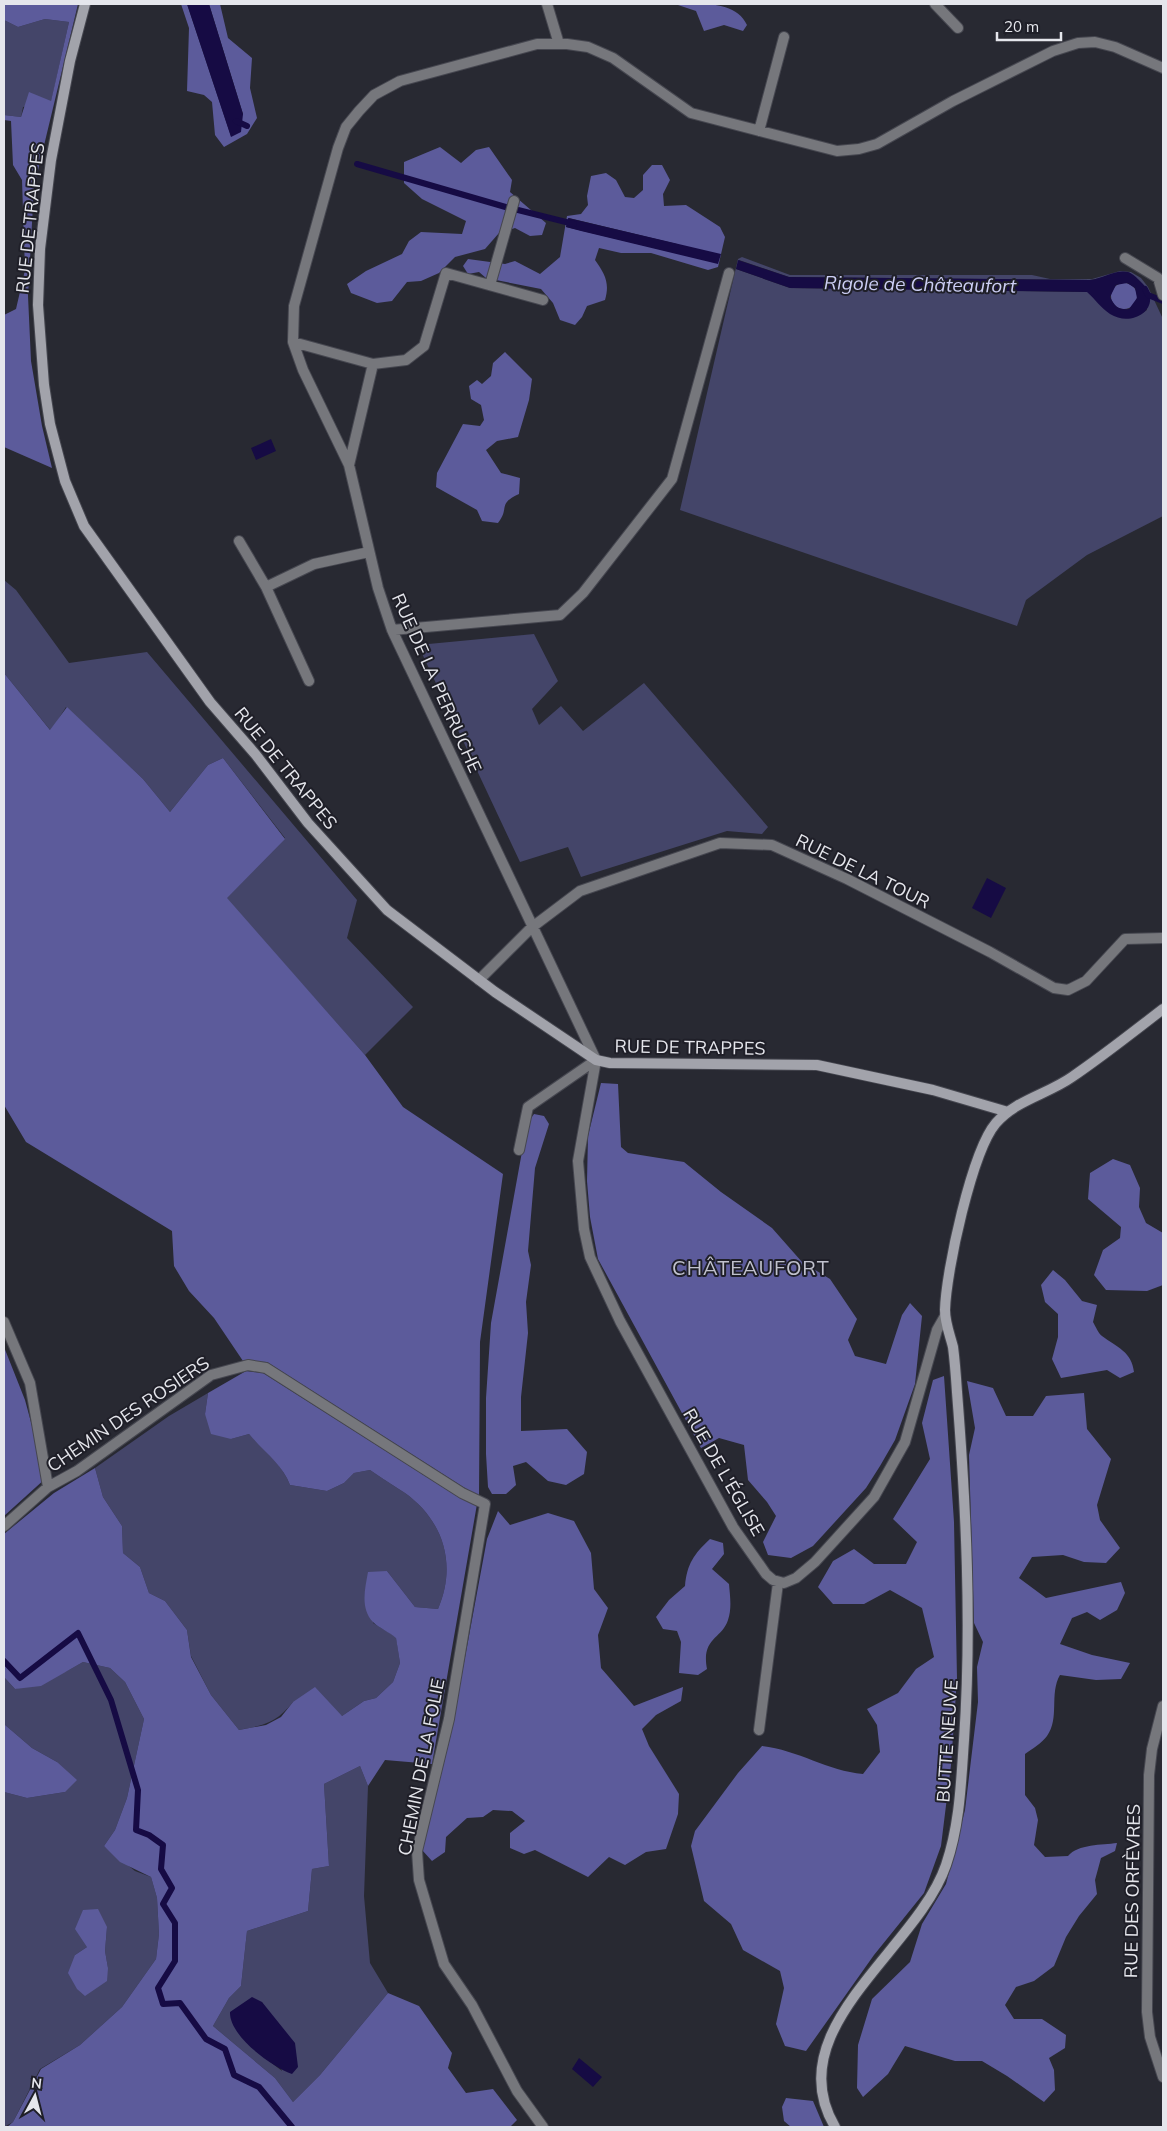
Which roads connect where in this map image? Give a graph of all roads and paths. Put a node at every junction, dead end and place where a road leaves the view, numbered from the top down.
1 (85, 4) edge
2 (547, 4) edge
3 (935, 4) edge
4 (958, 28) dead end
5 (784, 37) dead end
6 (559, 44) junction
7 (1163, 68) edge
8 (759, 131) junction
9 (514, 201) dead end
10 (1125, 258) dead end
11 (729, 273) dead end
12 (490, 285) junction
13 (1161, 287) edge
14 (543, 300) dead end
15 (293, 342) junction
16 (373, 364) junction
17 (349, 464) junction
18 (239, 541) dead end
19 (368, 552) junction
20 (266, 586) junction
21 (392, 630) junction
22 (309, 681) dead end
23 (531, 928) junction
24 (1163, 938) edge
25 (479, 980) junction
26 (1163, 1009) edge
27 (596, 1060) junction
28 (1008, 1112) junction
29 (519, 1150) dead end
30 (945, 1316) junction
31 (4, 1322) edge
32 (48, 1487) junction
33 (485, 1504) joint
34 (4, 1526) edge
35 (778, 1583) junction
36 (1163, 1706) edge
37 (759, 1730) dead end
38 (1163, 2077) edge
39 (542, 2127) edge
40 (835, 2127) edge

1 - 25 street, RUE DE TRAPPES
2 - 6 street
3 - 4 street
5 - 8 street
6 - 8 street, RUE DE LA PERRUCHE
6 - 15 street, RUE DE LA PERRUCHE
7 - 8 street, RUE DE LA PERRUCHE
9 - 12 street
10 - 13 street
11 - 21 street
12 - 14 street
12 - 16 street
15 - 16 street
15 - 17 street, RUE DE LA PERRUCHE
16 - 17 street
17 - 19 street, RUE DE LA PERRUCHE
18 - 20 street
19 - 20 street
19 - 21 street, RUE DE LA PERRUCHE
20 - 22 street
21 - 23 street, RUE DE LA PERRUCHE
23 - 24 street, RUE DE LA TOUR
23 - 25 street, RUE DE LA TOUR
23 - 27 street
25 - 27 street, RUE DE TRAPPES
26 - 28 street, BUTTE NEUVE
27 - 28 street, RUE DE TRAPPES
27 - 29 street
27 - 35 street, RUE DE L'ÉGLISE
28 - 30 street, BUTTE NEUVE
30 - 35 street
30 - 40 street, BUTTE NEUVE
31 - 32 street
32 - 33 street, CHEMIN DES ROSIERS
32 - 34 street, CHEMIN DES ROSIERS
33 - 39 street, CHEMIN DE LA FOLIE
35 - 37 street
36 - 38 street, RUE DES ORFÈVRES

